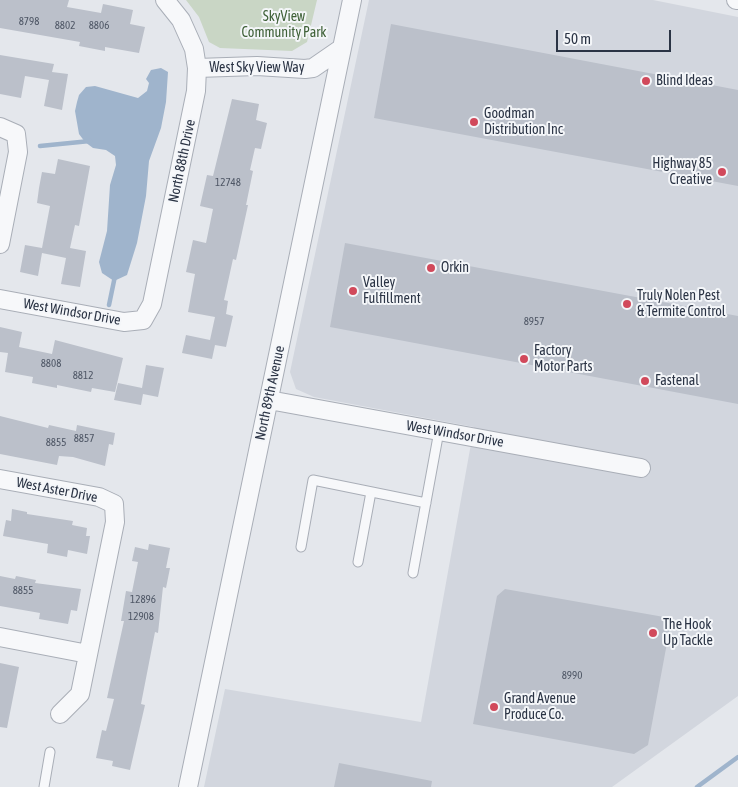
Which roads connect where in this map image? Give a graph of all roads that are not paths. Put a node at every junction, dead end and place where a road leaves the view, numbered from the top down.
1 (352, 0) edge
2 (168, 3) edge
3 (342, 48) junction
4 (197, 68) junction
5 (0, 127) edge
6 (0, 244) edge
7 (0, 299) edge
8 (143, 320) joint
9 (269, 400) junction
10 (439, 431) junction
11 (641, 468) dead end
12 (0, 479) edge
13 (371, 492) junction
14 (426, 503) junction
15 (301, 547) dead end
16 (358, 562) dead end
17 (413, 574) dead end
18 (0, 638) edge
19 (88, 654) junction
20 (60, 714) dead end
21 (50, 752) dead end
22 (44, 787) edge
23 (188, 787) edge

1 - 3 street, North 89th Avenue
2 - 4 street, North 88th Drive
3 - 4 street, West Sky View Way
3 - 9 street, North 89th Avenue
4 - 8 street, North 88th Drive
5 - 6 street
7 - 8 street, West Windsor Drive
9 - 10 street, West Windsor Drive
9 - 23 street, North 89th Avenue
10 - 11 street, West Windsor Drive
10 - 14 lane
12 - 19 street, West Aster Drive
13 - 14 lane
13 - 15 lane
13 - 16 lane
14 - 17 lane
18 - 19 street
19 - 20 street
21 - 22 lane

